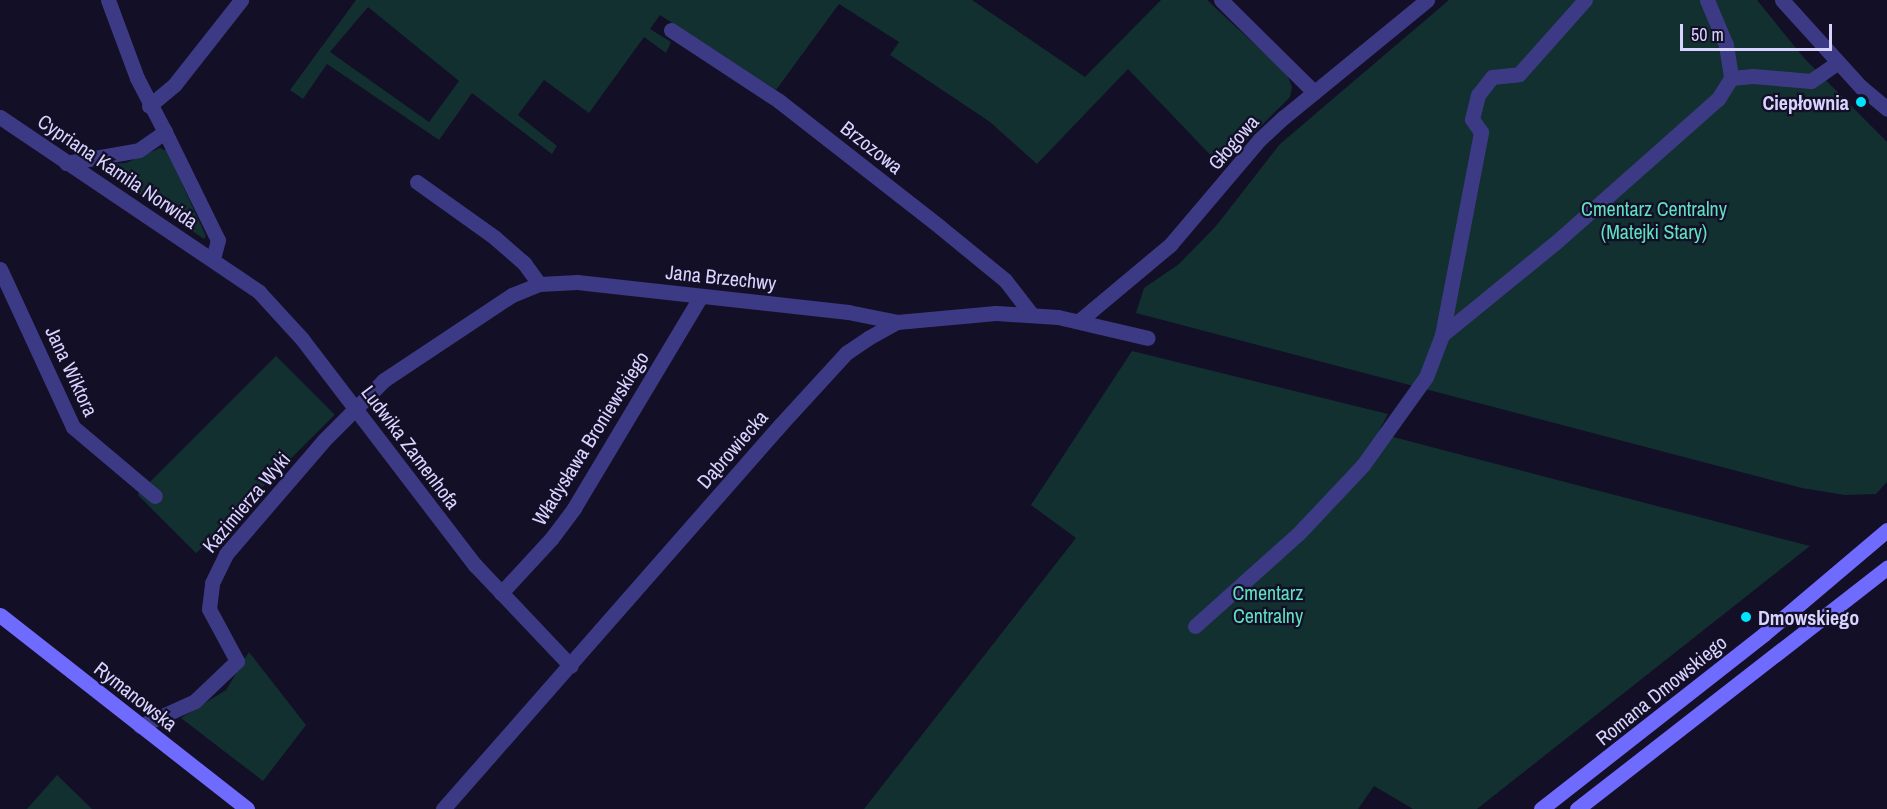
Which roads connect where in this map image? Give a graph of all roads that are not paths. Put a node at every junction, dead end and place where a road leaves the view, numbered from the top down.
1 (108, 0) edge
2 (241, 0) edge
3 (1221, 0) edge
4 (1427, 0) edge
5 (1585, 0) edge
6 (1707, 0) edge
7 (1782, 0) edge
8 (671, 30) dead end
9 (1838, 62) junction
10 (1731, 78) junction
11 (1314, 92) junction
12 (149, 106) junction
13 (1887, 109) edge
14 (0, 117) edge
15 (165, 132) junction
16 (66, 163) junction
17 (417, 182) dead end
18 (213, 259) junction
19 (0, 270) edge
20 (539, 284) junction
21 (701, 296) junction
22 (1032, 315) junction
23 (1079, 321) junction
24 (897, 322) junction
25 (1442, 335) junction
26 (1148, 338) dead end
27 (355, 406) junction
28 (154, 496) dead end
29 (1887, 530) edge
30 (1887, 568) edge
31 (501, 593) junction
32 (0, 615) edge
33 (1195, 626) dead end
34 (571, 666) junction
35 (140, 726) junction
36 (247, 809) edge
37 (443, 809) edge
38 (1541, 809) edge
39 (1577, 809) edge

1 - 12 street
2 - 12 street
3 - 11 street
4 - 11 street, Głogowa
5 - 25 street
6 - 10 street
7 - 9 street
8 - 22 street, Brzozowa
9 - 10 street
9 - 13 street
10 - 25 street
11 - 23 street, Głogowa
12 - 15 street
14 - 16 street, Cypriana Kamila Norwida
15 - 16 street
15 - 18 street
16 - 18 street, Cypriana Kamila Norwida
17 - 20 street
18 - 27 street, Ludwika Zamenhofa
19 - 28 street, Jana Wiktora
20 - 21 street, Jana Brzechwy
20 - 27 street, Jana Brzechwy
21 - 24 street, Jana Brzechwy
21 - 31 street, Władysława Broniewskiego
22 - 23 street, Dąbrowiecka
22 - 24 street, Dąbrowiecka
23 - 26 street, Dąbrowiecka
24 - 34 street, Dąbrowiecka
25 - 33 street
27 - 31 street, Ludwika Zamenhofa
27 - 35 street, Kazimierza Wyki
29 - 38 main road, Romana Dmowskiego
30 - 39 main road
31 - 34 street, Ludwika Zamenhofa
32 - 35 main road, Rymanowska
34 - 37 street, Dąbrowiecka
35 - 36 main road, Rymanowska

